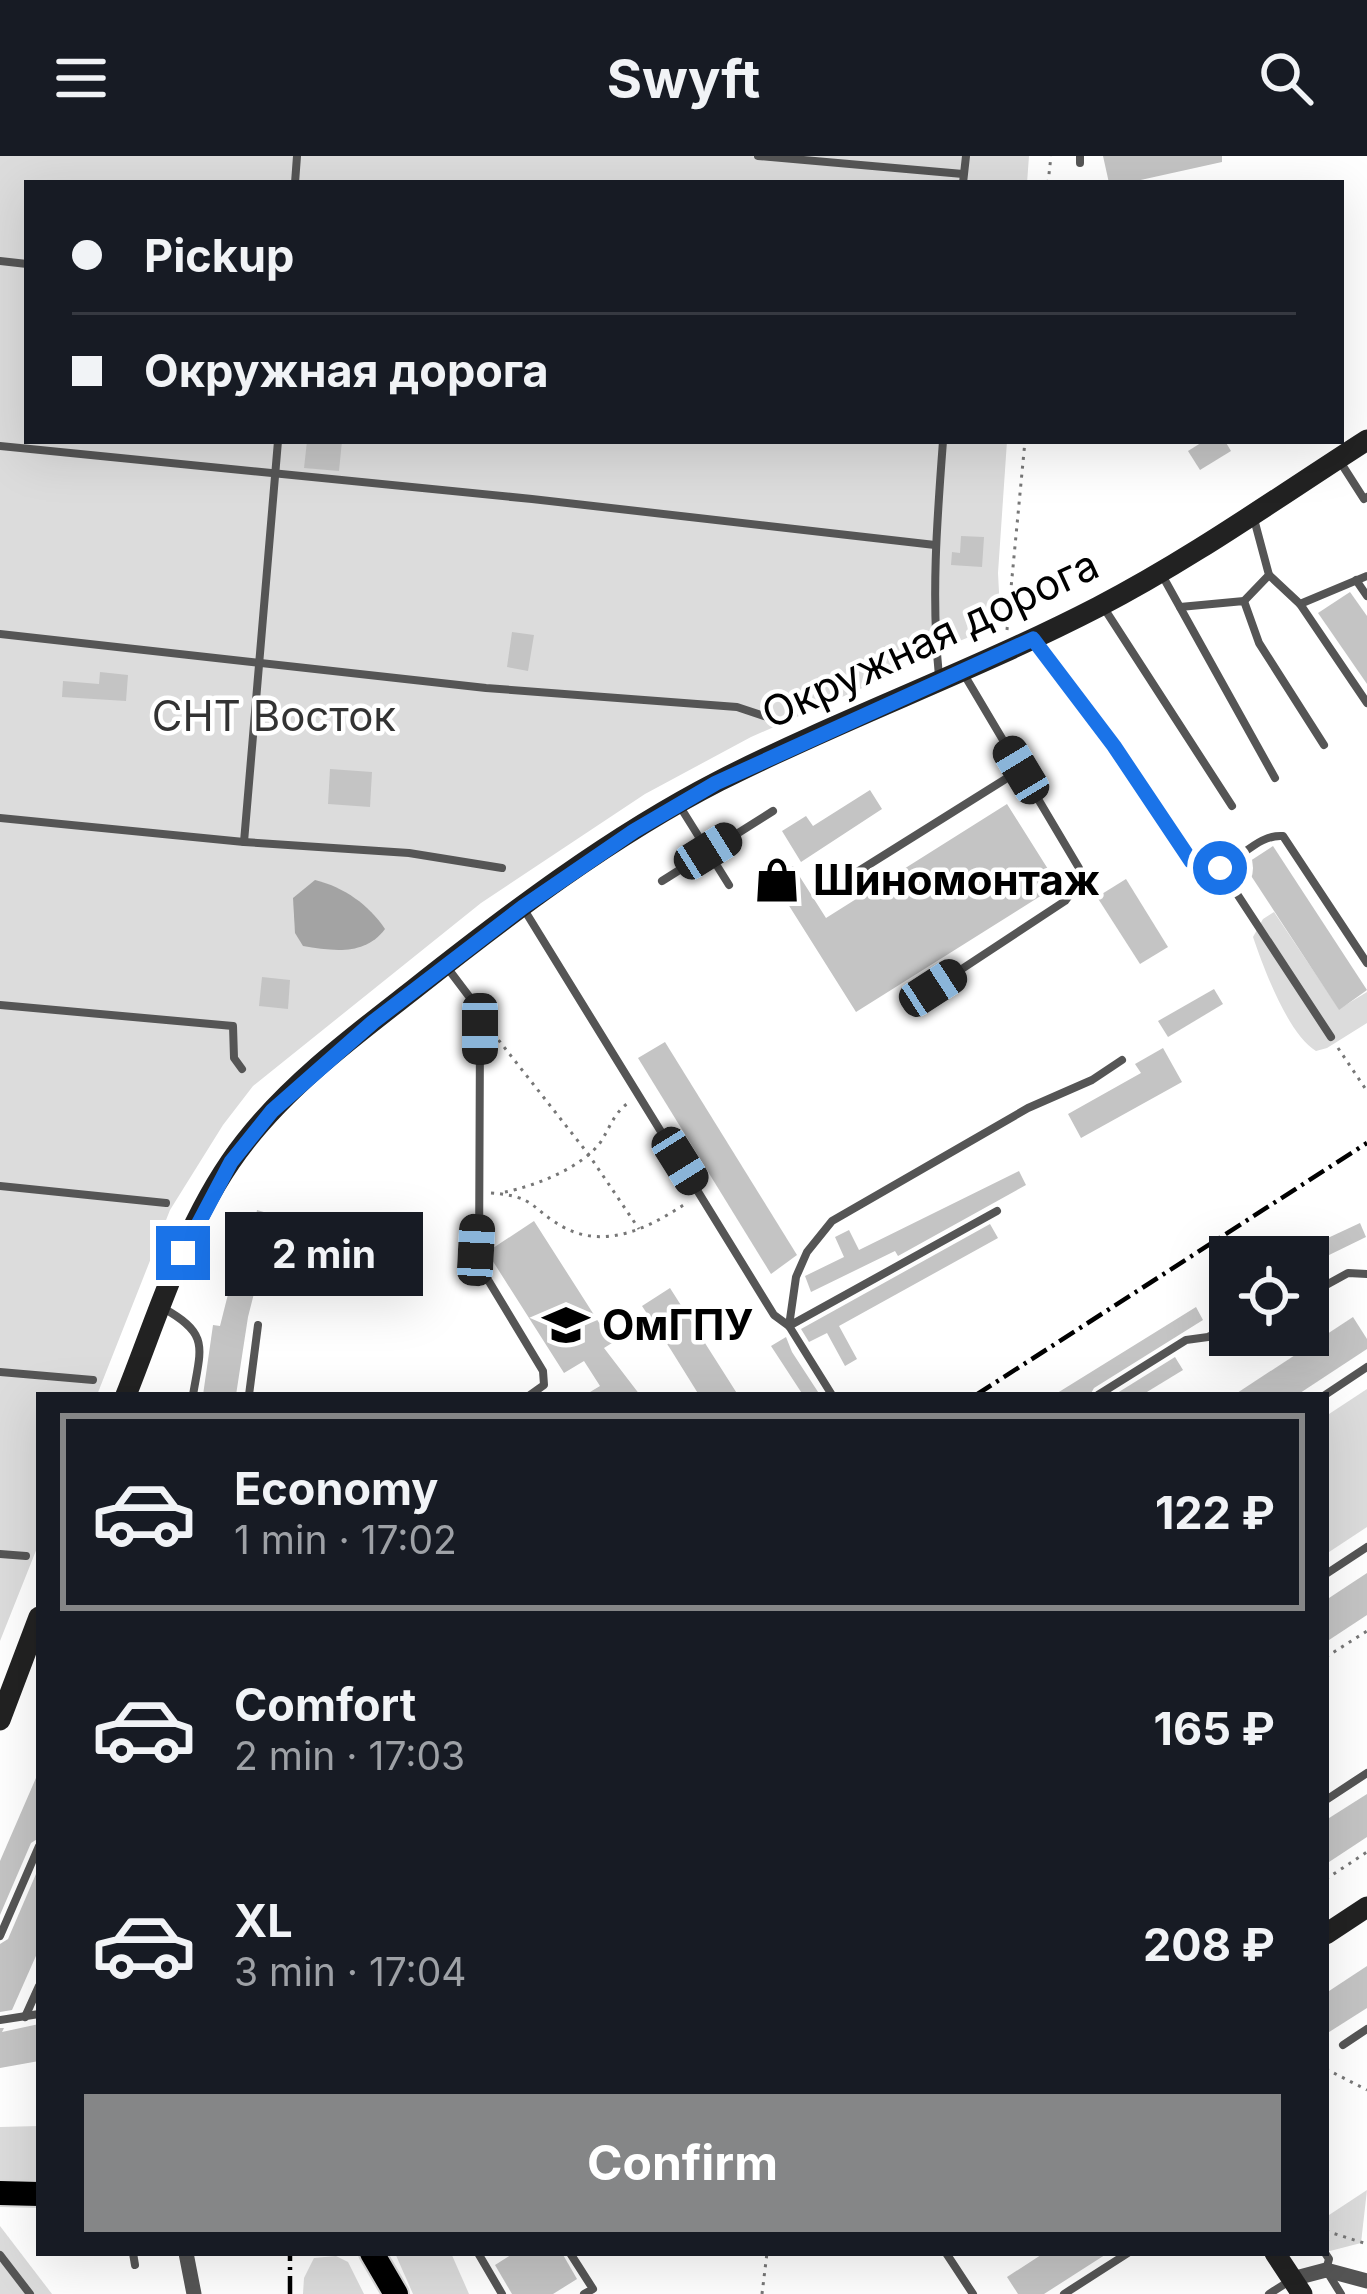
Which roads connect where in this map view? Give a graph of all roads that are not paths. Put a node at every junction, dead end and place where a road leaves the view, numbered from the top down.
1 (758, 156) edge
2 (965, 156) edge
3 (963, 179) edge
4 (1367, 440) edge
5 (278, 444) edge
6 (943, 444) edge
7 (0, 446) edge
8 (1338, 459) junction
9 (275, 476) junction
10 (1367, 497) edge
11 (1253, 513) junction
12 (935, 545) junction
13 (1160, 572) junction
14 (1269, 574) junction
15 (1367, 576) edge
16 (1356, 580) junction
17 (1367, 596) edge
18 (1244, 601) junction
19 (1300, 604) junction
20 (1102, 605) junction
21 (1180, 607) junction
22 (0, 634) edge
23 (1033, 639) junction
24 (259, 660) junction
25 (963, 673) junction
26 (940, 684) junction
27 (1367, 703) edge
28 (767, 717) dead end
29 (1324, 745) dead end
30 (1021, 770) junction
31 (1275, 778) dead end
32 (679, 804) junction
33 (1232, 806) dead end
34 (773, 811) dead end
35 (0, 818) edge
36 (244, 842) junction
37 (708, 851) junction
38 (502, 868) dead end
39 (1220, 868) junction
40 (662, 880) dead end
41 (730, 885) dead end
42 (830, 889) dead end
43 (523, 907) junction
44 (1367, 963) edge
45 (445, 965) junction
46 (933, 988) dead end
47 (0, 1005) edge
48 (1331, 1037) road end
49 (1122, 1060) dead end
50 (242, 1069) dead end
51 (0, 1186) edge
52 (166, 1203) dead end
53 (997, 1211) dead end
54 (1367, 1274) edge
55 (1329, 1283) edge
56 (161, 1307) junction
57 (258, 1325) dead end
58 (789, 1326) junction
59 (1209, 1337) edge
60 (1367, 1367) edge
61 (0, 1372) edge
62 (93, 1380) dead end
63 (127, 1392) edge
64 (194, 1392) edge
65 (249, 1392) edge
66 (534, 1392) edge
67 (830, 1392) edge
68 (1103, 1392) edge
69 (1329, 1392) edge
70 (1367, 1547) edge
71 (0, 1554) edge
72 (26, 1556) dead end
73 (1329, 1572) edge
74 (36, 1625) edge
75 (0, 1720) edge
76 (1367, 1773) edge
77 (1329, 1798) edge
78 (36, 1853) edge
79 (1367, 1907) edge
80 (1329, 1932) edge
81 (0, 1936) edge
82 (36, 1993) edge
83 (36, 2015) edge
84 (25, 2019) junction
85 (0, 2020) edge
86 (1367, 2030) edge
87 (1343, 2045) dead end
88 (0, 2193) edge
89 (36, 2194) edge
90 (0, 2255) edge
91 (134, 2256) edge
92 (186, 2256) edge
93 (375, 2256) edge
94 (480, 2256) edge
95 (572, 2256) edge
96 (948, 2256) edge
97 (1123, 2256) edge
98 (1277, 2256) edge
99 (1326, 2262) edge
100 (135, 2265) dead end
101 (1367, 2281) edge
102 (1297, 2287) edge
103 (190, 2292) edge
104 (30, 2294) edge
105 (396, 2294) edge
106 (499, 2294) edge
107 (584, 2294) edge
108 (973, 2294) edge
109 (1064, 2294) edge
110 (1269, 2294) edge
111 (1341, 2294) edge

1 - 3 lane
2 - 3 lane
4 - 8 main road, Окружная дорога
5 - 9 lane
6 - 12 lane
7 - 9 lane
8 - 10 lane
8 - 11 main road, Окружная дорога
9 - 12 lane
9 - 24 lane
11 - 13 main road, Окружная дорога
11 - 14 lane
12 - 26 lane
13 - 20 main road, Окружная дорога
13 - 21 lane
14 - 18 lane
14 - 19 lane
15 - 16 lane
16 - 17 lane
16 - 19 lane
18 - 21 lane
18 - 29 lane
19 - 27 lane
20 - 23 main road, Окружная дорога
20 - 33 lane
21 - 31 lane
22 - 24 lane
23 - 25 main road, Окружная дорога
23 - 39 lane
24 - 28 lane
24 - 36 lane
25 - 26 main road, Окружная дорога
25 - 30 lane
26 - 32 main road, Окружная дорога
30 - 42 lane
30 - 46 lane
32 - 37 lane
32 - 43 main road, Окружная дорога
34 - 37 lane
35 - 36 lane
36 - 38 lane
37 - 40 lane
37 - 41 lane
39 - 44 lane
39 - 48 lane
43 - 45 main road, Окружная дорога
43 - 58 lane
45 - 56 main road, Окружная дорога
45 - 66 lane
47 - 50 lane
49 - 58 lane
51 - 52 lane
53 - 58 lane
54 - 55 lane
56 - 63 main road, Окружная дорога
56 - 64 lane
57 - 65 lane
58 - 67 lane
59 - 68 lane
60 - 69 lane
61 - 62 lane
70 - 73 lane
71 - 72 lane
74 - 75 main road
76 - 77 lane
78 - 81 lane
79 - 80 main road
82 - 84 lane
83 - 84 lane
84 - 85 lane
86 - 87 lane
88 - 89 main road
90 - 104 lane
91 - 100 lane
92 - 103 street
93 - 105 main road
94 - 106 lane
95 - 107 lane
96 - 108 lane
97 - 109 lane
98 - 102 main road
99 - 101 street
99 - 102 street
99 - 111 lane
102 - 110 lane

